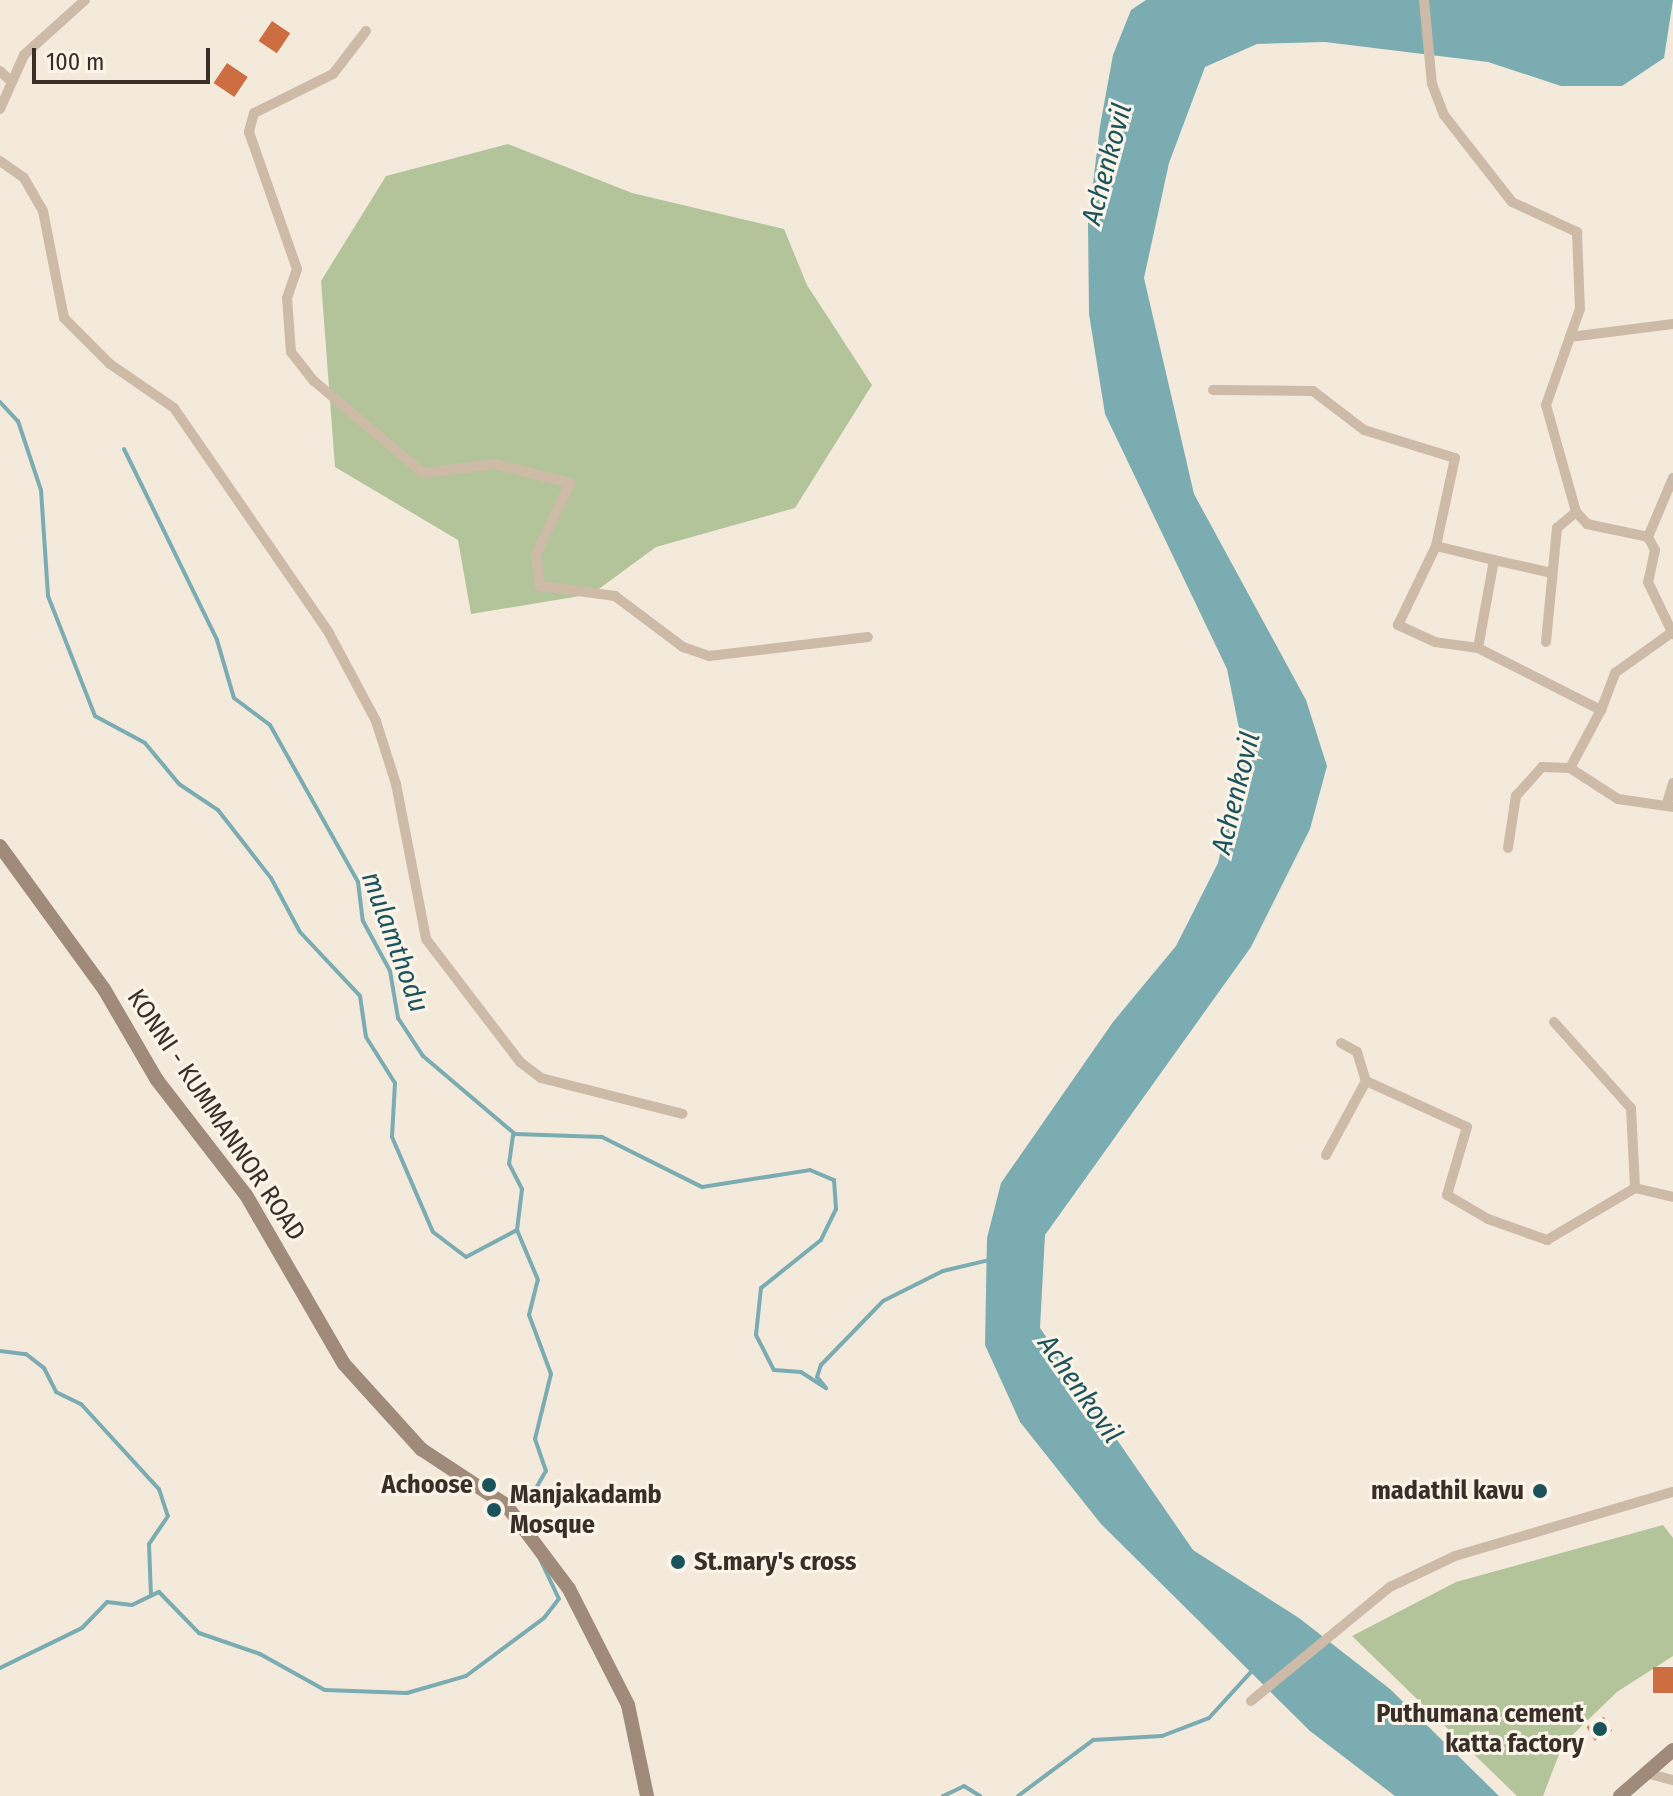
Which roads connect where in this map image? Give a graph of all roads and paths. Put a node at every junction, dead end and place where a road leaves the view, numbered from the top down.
1 (85, 0) edge
2 (1424, 0) edge
3 (366, 31) dead end
4 (0, 71) edge
5 (12, 82) junction
6 (0, 109) edge
7 (0, 161) edge
8 (1673, 324) edge
9 (1570, 337) junction
10 (1213, 390) dead end
11 (1673, 480) edge
12 (1576, 512) junction
13 (1648, 537) junction
14 (1436, 546) junction
15 (1494, 560) junction
16 (1552, 573) junction
17 (1672, 634) edge
18 (868, 637) dead end
19 (1546, 642) dead end
20 (1478, 648) junction
21 (1601, 710) junction
22 (1570, 768) junction
23 (1673, 783) edge
24 (1670, 805) edge
25 (0, 846) edge
26 (1508, 848) dead end
27 (1554, 1022) dead end
28 (1341, 1043) dead end
29 (1366, 1081) junction
30 (683, 1114) dead end
31 (1326, 1155) dead end
32 (1635, 1188) junction
33 (1673, 1197) edge
34 (1673, 1492) edge
35 (1251, 1701) dead end
36 (1673, 1750) edge
37 (1646, 1773) junction
38 (1673, 1780) edge
39 (647, 1796) edge
40 (1620, 1796) edge

1 - 5 street
2 - 9 street
3 - 18 street
4 - 5 street
5 - 6 street
7 - 30 street
8 - 9 street
9 - 12 street
10 - 14 street
11 - 13 street
12 - 13 street
12 - 16 street
13 - 17 street
14 - 15 street
14 - 20 street
15 - 16 street
15 - 20 street
16 - 19 street
17 - 21 street
20 - 21 street
21 - 22 street
22 - 24 street
22 - 26 street
23 - 24 street
25 - 39 main road, KONNI - KUMMANNOR ROAD
27 - 32 street
28 - 29 street
29 - 31 street
29 - 32 street
32 - 33 street
34 - 35 street
36 - 37 main road
37 - 38 street
37 - 40 main road

